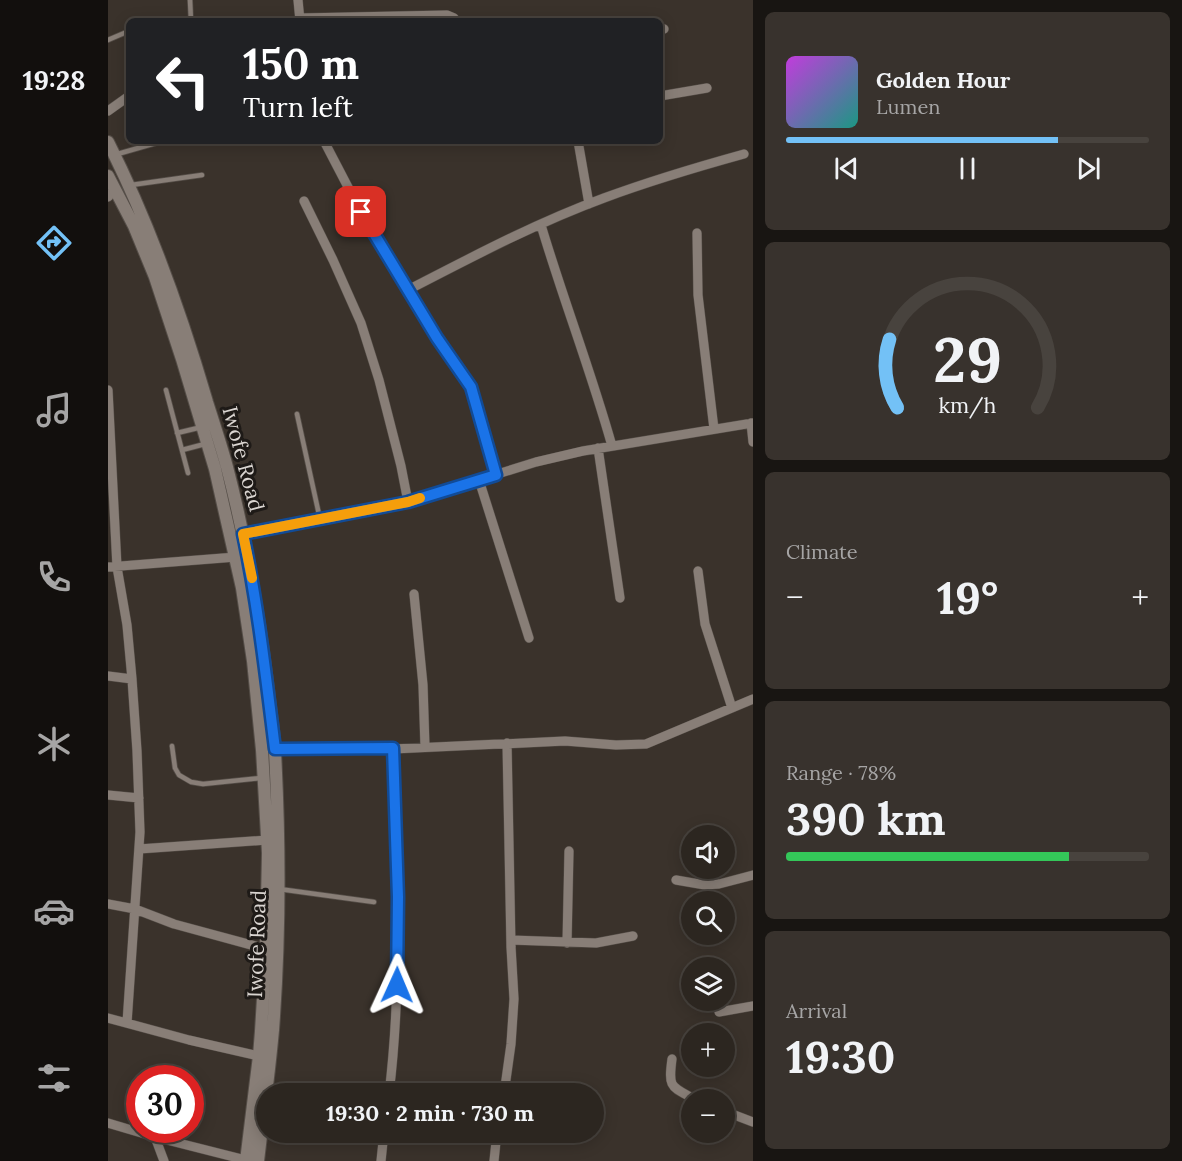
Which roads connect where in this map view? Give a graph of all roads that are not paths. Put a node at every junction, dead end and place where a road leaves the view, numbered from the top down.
1 (190, 0) edge
2 (298, 0) edge
3 (191, 18) edge
4 (300, 18) edge
5 (359, 18) edge
6 (454, 18) edge
7 (126, 32) edge
8 (108, 40) edge
9 (706, 88) dead end
10 (663, 95) edge
11 (126, 98) edge
12 (108, 111) edge
13 (108, 142) edge
14 (152, 144) edge
15 (326, 144) edge
16 (579, 144) edge
17 (744, 154) dead end
18 (114, 155) junction
19 (202, 175) dead end
20 (108, 176) edge
21 (129, 185) junction
22 (111, 193) edge
23 (304, 201) dead end
24 (589, 204) junction
25 (541, 225) junction
26 (697, 232) dead end
27 (408, 291) junction
28 (108, 390) edge
29 (166, 390) dead end
30 (297, 414) dead end
31 (752, 423) edge
32 (202, 427) junction
33 (714, 429) junction
34 (177, 433) junction
35 (753, 442) edge
36 (207, 444) junction
37 (612, 446) junction
38 (598, 448) junction
39 (110, 450) edge
40 (182, 450) junction
41 (188, 473) dead end
42 (496, 475) junction
43 (479, 480) junction
44 (408, 502) junction
45 (320, 519) junction
46 (243, 534) junction
47 (236, 557) junction
48 (113, 567) edge
49 (698, 572) dead end
50 (414, 594) dead end
51 (620, 598) dead end
52 (529, 638) dead end
53 (108, 676) edge
54 (132, 679) junction
55 (753, 699) edge
56 (732, 708) junction
57 (507, 743) junction
58 (172, 746) dead end
59 (425, 747) junction
60 (393, 748) junction
61 (275, 749) junction
62 (264, 777) junction
63 (108, 795) edge
64 (139, 798) junction
65 (267, 840) junction
66 (139, 849) junction
67 (569, 851) dead end
68 (753, 875) edge
69 (676, 880) dead end
70 (279, 890) junction
71 (374, 902) dead end
72 (108, 904) edge
73 (135, 909) junction
74 (633, 936) dead end
75 (511, 940) junction
76 (567, 943) junction
77 (266, 949) junction
78 (270, 981) junction
79 (753, 1006) edge
80 (719, 1012) dead end
81 (108, 1018) edge
82 (127, 1023) junction
83 (259, 1056) junction
84 (672, 1059) dead end
85 (390, 1083) edge
86 (506, 1083) edge
87 (681, 1092) edge
88 (735, 1115) edge
89 (753, 1122) edge
90 (108, 1123) edge
91 (126, 1128) edge
92 (157, 1143) edge
93 (179, 1143) edge
94 (383, 1143) edge
95 (496, 1143) edge
96 (164, 1161) edge
97 (250, 1161) edge
98 (381, 1161) edge
99 (494, 1161) edge

1 - 3 lane
2 - 4 street
5 - 6 street
7 - 8 lane
9 - 10 street
11 - 12 street
13 - 18 street, Iwofe Road
14 - 18 lane
15 - 27 street
16 - 24 street
17 - 24 street
18 - 21 street, Iwofe Road
19 - 21 lane
20 - 22 street, Iwofe Road
21 - 46 street, Iwofe Road
22 - 32 street, Iwofe Road
23 - 44 street
24 - 25 street
25 - 27 street
25 - 37 street
26 - 33 street
27 - 42 street
28 - 39 street
29 - 34 lane
30 - 45 lane
31 - 33 street
31 - 35 street
32 - 34 lane
32 - 36 street, Iwofe Road
33 - 37 street
34 - 40 lane
36 - 40 lane
36 - 47 street, Iwofe Road
37 - 38 street
38 - 42 street
38 - 51 street
39 - 48 street
40 - 41 lane
42 - 43 street
43 - 44 street
43 - 52 street
44 - 45 street
45 - 46 street
46 - 61 street, Iwofe Road
47 - 48 street
47 - 62 street, Iwofe Road
48 - 54 street
49 - 56 street
50 - 59 street
53 - 54 street
54 - 64 street
55 - 56 street
56 - 57 street
57 - 59 street
57 - 75 street
58 - 62 lane
59 - 60 street
60 - 61 street
60 - 85 street
61 - 70 street, Iwofe Road
62 - 65 street, Iwofe Road
63 - 64 street
64 - 66 street
65 - 66 street
65 - 77 street, Iwofe Road
66 - 73 street
67 - 76 street
68 - 69 street
70 - 71 lane
70 - 78 street, Iwofe Road
72 - 73 street
73 - 77 street
73 - 82 street
74 - 76 street
75 - 76 street
75 - 86 street
77 - 78 street, Iwofe Road
78 - 83 street, Iwofe Road
78 - 97 street, Iwofe Road
79 - 80 street
81 - 82 street
82 - 83 street
83 - 97 street, Iwofe Road
84 - 87 street
88 - 89 street
90 - 91 street
92 - 96 street
93 - 97 street
94 - 98 street
95 - 99 street

